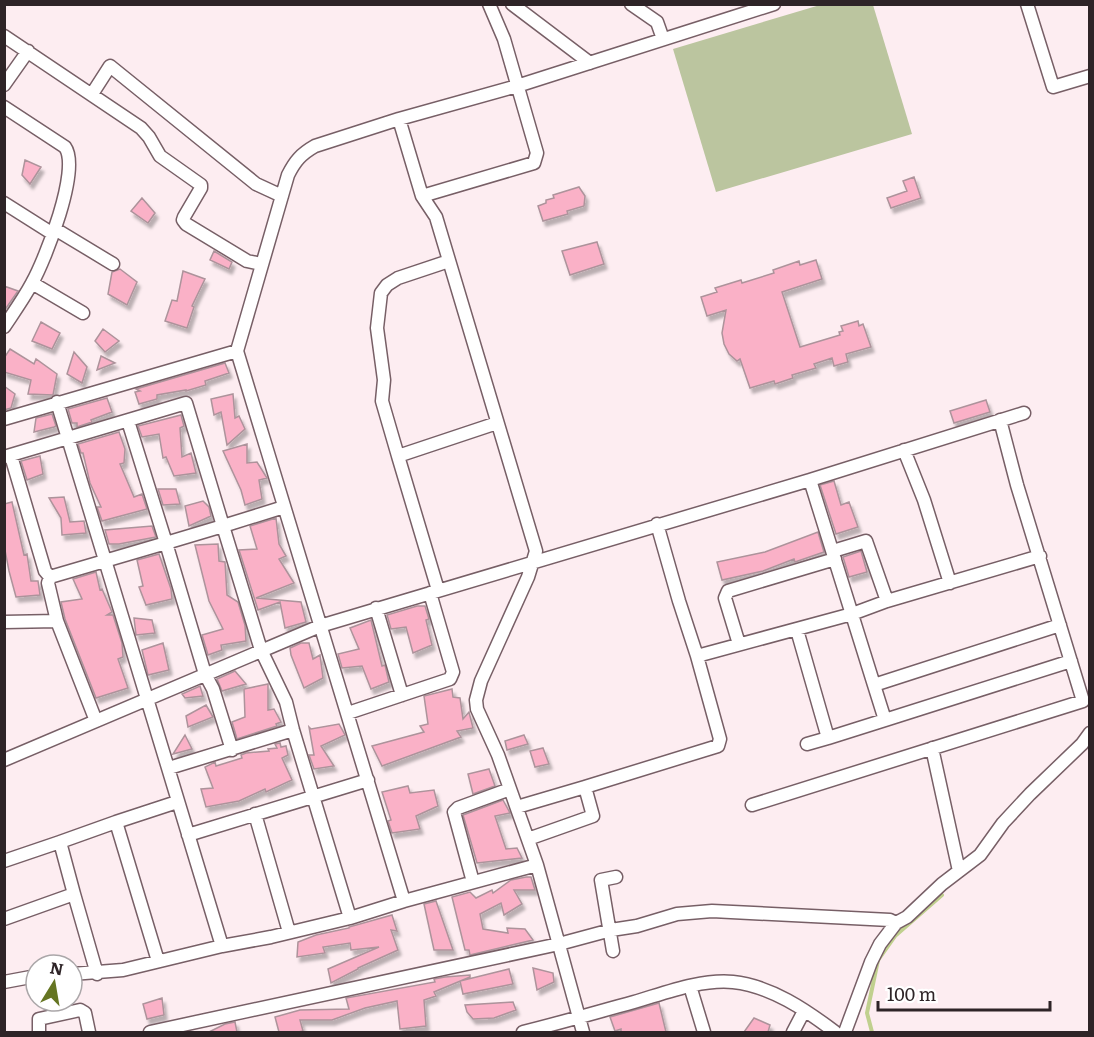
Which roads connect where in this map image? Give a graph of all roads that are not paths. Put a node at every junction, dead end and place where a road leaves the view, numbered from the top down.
1 (489, 4) edge
2 (631, 4) edge
3 (774, 4) edge
4 (1028, 4) edge
5 (519, 7) edge
6 (4, 36) edge
7 (663, 39) junction
8 (28, 51) junction
9 (590, 63) junction
10 (1089, 76) edge
11 (4, 85) edge
12 (517, 86) junction
13 (92, 93) junction
14 (4, 107) edge
15 (399, 119) junction
16 (282, 196) junction
17 (422, 196) junction
18 (4, 203) edge
19 (54, 232) junction
20 (449, 261) junction
21 (113, 264) dead end
22 (261, 264) junction
23 (32, 283) junction
24 (83, 313) dead end
25 (4, 327) edge
26 (237, 351) junction
27 (57, 402) junction
28 (1024, 413) dead end
29 (4, 419) edge
30 (1000, 420) junction
31 (128, 421) junction
32 (496, 423) junction
33 (69, 437) junction
34 (904, 450) junction
35 (398, 456) junction
36 (8, 457) edge
37 (810, 480) junction
38 (284, 507) junction
39 (657, 524) junction
40 (223, 526) junction
41 (166, 543) junction
42 (834, 555) junction
43 (1040, 555) junction
44 (106, 560) junction
45 (533, 562) junction
46 (50, 577) junction
47 (950, 583) junction
48 (434, 591) junction
49 (886, 601) junction
50 (376, 608) junction
51 (852, 614) junction
52 (57, 621) junction
53 (4, 622) edge
54 (1060, 625) junction
55 (320, 626) junction
56 (796, 630) junction
57 (739, 644) junction
58 (261, 650) junction
59 (697, 656) junction
60 (1071, 661) junction
61 (206, 674) junction
62 (874, 685) junction
63 (402, 695) junction
64 (148, 698) junction
65 (1086, 703) edge
66 (348, 713) junction
67 (885, 720) junction
68 (96, 721) junction
69 (293, 730) junction
70 (1089, 733) edge
71 (828, 738) junction
72 (807, 744) dead end
73 (932, 748) junction
74 (232, 750) junction
75 (4, 760) edge
76 (169, 768) junction
77 (368, 780) junction
78 (585, 787) junction
79 (510, 789) junction
80 (313, 797) junction
81 (177, 802) junction
82 (752, 805) dead end
83 (517, 807) junction
84 (255, 814) junction
85 (116, 822) junction
86 (188, 835) junction
87 (528, 839) junction
88 (60, 842) junction
89 (4, 861) edge
90 (537, 865) junction
91 (959, 871) junction
92 (616, 877) dead end
93 (473, 882) junction
94 (74, 894) junction
95 (404, 901) junction
96 (350, 918) junction
97 (4, 919) edge
98 (896, 923) junction
99 (611, 930) junction
100 (289, 933) junction
101 (559, 944) junction
102 (222, 946) junction
103 (613, 951) dead end
104 (158, 962) junction
105 (84, 974) edge
106 (97, 974) junction
107 (24, 978) edge
108 (5, 980) edge
109 (690, 986) junction
110 (804, 1011) junction
111 (579, 1017) junction
112 (39, 1032) edge
113 (89, 1032) edge
114 (150, 1032) edge
115 (523, 1032) edge
116 (583, 1032) edge
117 (704, 1032) edge
118 (793, 1032) edge
119 (835, 1032) edge
120 (845, 1032) edge

1 - 12 street
2 - 7 street
3 - 7 street
4 - 10 street
5 - 9 street
6 - 8 street
7 - 9 street
8 - 11 street
8 - 13 street
9 - 12 street
12 - 15 street
12 - 17 street
13 - 16 street
13 - 22 street
14 - 19 street
15 - 16 street
15 - 17 street
16 - 22 street
17 - 20 street
18 - 19 street
19 - 21 street
19 - 23 street
20 - 32 street
20 - 35 street
22 - 26 street
23 - 24 street
23 - 25 street
26 - 27 street
26 - 38 street
27 - 29 street
27 - 33 street
28 - 30 street
30 - 34 street
30 - 43 street
31 - 33 street
31 - 40 street
31 - 41 street
32 - 35 street
32 - 45 street
33 - 36 street
33 - 44 street
34 - 37 street
34 - 47 street
35 - 48 street
36 - 46 street
37 - 39 street
37 - 42 street
38 - 40 street
38 - 55 street
39 - 45 street
39 - 59 street
40 - 41 street
40 - 58 street
41 - 44 street
41 - 61 street
42 - 49 street
42 - 51 street
42 - 57 street
43 - 47 street
43 - 54 street
44 - 46 street
44 - 64 street
45 - 48 street
45 - 79 street
46 - 52 street
47 - 49 street
48 - 50 street
48 - 63 street
49 - 51 street
50 - 55 street
50 - 63 street
51 - 56 street
51 - 62 street
52 - 53 street
52 - 68 street
54 - 60 street
54 - 62 street
55 - 58 street
55 - 66 street
56 - 57 street
56 - 71 street
57 - 59 street
58 - 61 street
58 - 69 street
59 - 78 street
60 - 65 street
60 - 67 street
61 - 64 street
61 - 74 street
62 - 67 street
63 - 66 street
64 - 68 street
64 - 76 street
65 - 73 street
66 - 77 street
67 - 71 street
68 - 75 street
69 - 74 street
69 - 80 street
70 - 91 street
71 - 72 street
73 - 82 street
73 - 91 street
74 - 76 street
76 - 81 street
77 - 80 street
77 - 95 street
78 - 83 street
78 - 87 street
79 - 83 street
79 - 93 street
80 - 84 street
80 - 96 street
81 - 85 street
81 - 86 street
83 - 87 street
84 - 86 street
84 - 100 street
85 - 88 street
85 - 104 street
86 - 102 street
87 - 90 street
88 - 89 street
88 - 94 street
90 - 93 street
90 - 101 street
91 - 98 street
92 - 99 street
93 - 95 street
94 - 97 street
94 - 106 street
95 - 96 street
96 - 100 street
98 - 99 street
98 - 120 street
99 - 101 street
99 - 103 street
100 - 102 street
101 - 111 street
101 - 114 street
102 - 104 street
104 - 106 street
105 - 106 street
107 - 108 street
109 - 110 street
109 - 111 street
109 - 117 street
110 - 118 street
110 - 119 street
111 - 115 street
111 - 116 street
112 - 113 street

